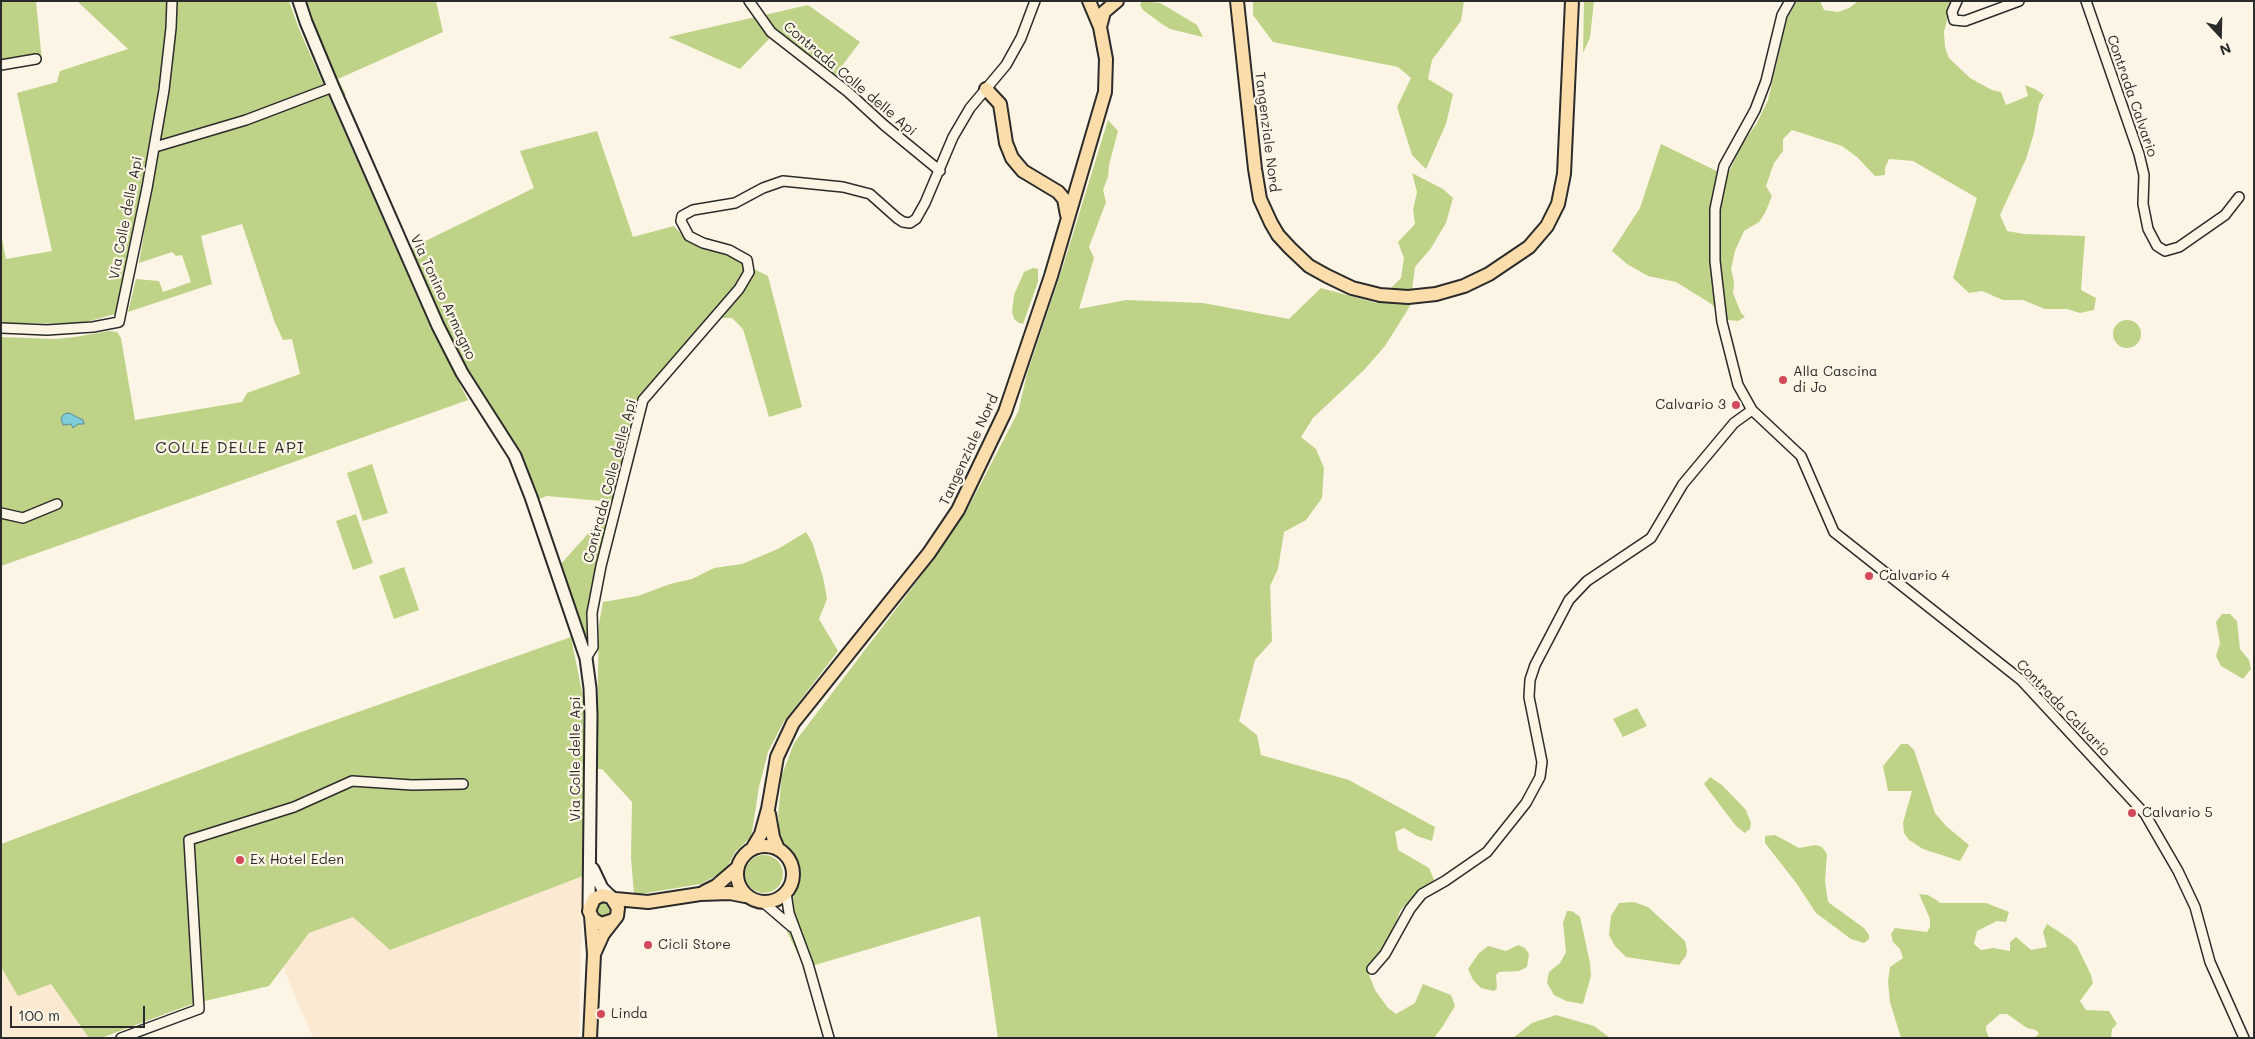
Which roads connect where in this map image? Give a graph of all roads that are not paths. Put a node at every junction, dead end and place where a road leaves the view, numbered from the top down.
1 (172, 1) edge
2 (299, 1) edge
3 (750, 1) edge
4 (1035, 1) edge
5 (1237, 1) edge
6 (1572, 1) edge
7 (1790, 1) edge
8 (1957, 1) edge
9 (2020, 1) edge
10 (2086, 1) edge
11 (1090, 2) edge
12 (1113, 4) edge
13 (1100, 27) junction
14 (36, 59) dead end
15 (1, 65) edge
16 (333, 87) junction
17 (986, 89) junction
18 (155, 147) junction
19 (1083, 170) junction
20 (940, 171) junction
21 (1051, 186) junction
22 (2239, 197) dead end
23 (1067, 217) junction
24 (1, 328) edge
25 (1752, 410) junction
26 (57, 504) dead end
27 (1, 513) edge
28 (586, 658) junction
29 (463, 784) dead end
30 (768, 809) junction
31 (752, 849) junction
32 (778, 849) junction
33 (591, 860) junction
34 (737, 868) junction
35 (786, 893) junction
36 (700, 894) junction
37 (745, 896) junction
38 (613, 898) junction
39 (648, 902) junction
40 (764, 903) junction
41 (590, 911) junction
42 (615, 918) junction
43 (794, 928) junction
44 (594, 954) junction
45 (1372, 969) dead end
46 (121, 1038) edge
47 (590, 1038) edge
48 (829, 1038) edge
49 (2244, 1038) edge

1 - 18 street, Via Colle delle Api
2 - 16 street, Via Tonino Armagno
3 - 20 street, Contrada Colle delle Api
4 - 17 street, Contrada Colle delle Api
5 - 6 main road, Tangenziale Nord
7 - 25 street, Contrada Calvario
8 - 9 street
10 - 22 street, Contrada Calvario
11 - 12 main road
11 - 13 main road, Tangenziale Nord
12 - 13 main road
13 - 19 main road, Tangenziale Nord
14 - 15 street
16 - 18 street
16 - 28 street, Via Tonino Armagno
17 - 20 street, Contrada Colle delle Api
17 - 21 main road
18 - 24 street, Via Colle delle Api
19 - 21 main road
19 - 23 main road, Tangenziale Nord
20 - 28 street, Contrada Colle delle Api
21 - 23 main road
23 - 30 main road, Tangenziale Nord
25 - 45 street
25 - 49 street, Contrada Calvario
26 - 27 street
28 - 33 street, Via Colle delle Api
29 - 46 street
30 - 31 main road, Tangenziale Nord
30 - 32 main road, Tangenziale Nord
31 - 32 main road
31 - 34 main road
32 - 35 main road
33 - 38 street, Via Colle delle Api
33 - 41 street, Via Colle delle Api
34 - 36 main road
34 - 37 main road
35 - 40 main road
35 - 43 street
36 - 37 main road
36 - 39 main road
37 - 40 main road
38 - 39 main road
38 - 41 main road
38 - 42 main road
39 - 42 main road
40 - 43 street
41 - 42 main road
41 - 44 main road, Via Colle delle Api
42 - 44 main road, Via Colle delle Api
43 - 48 street
44 - 47 main road, Via Colle delle Api

